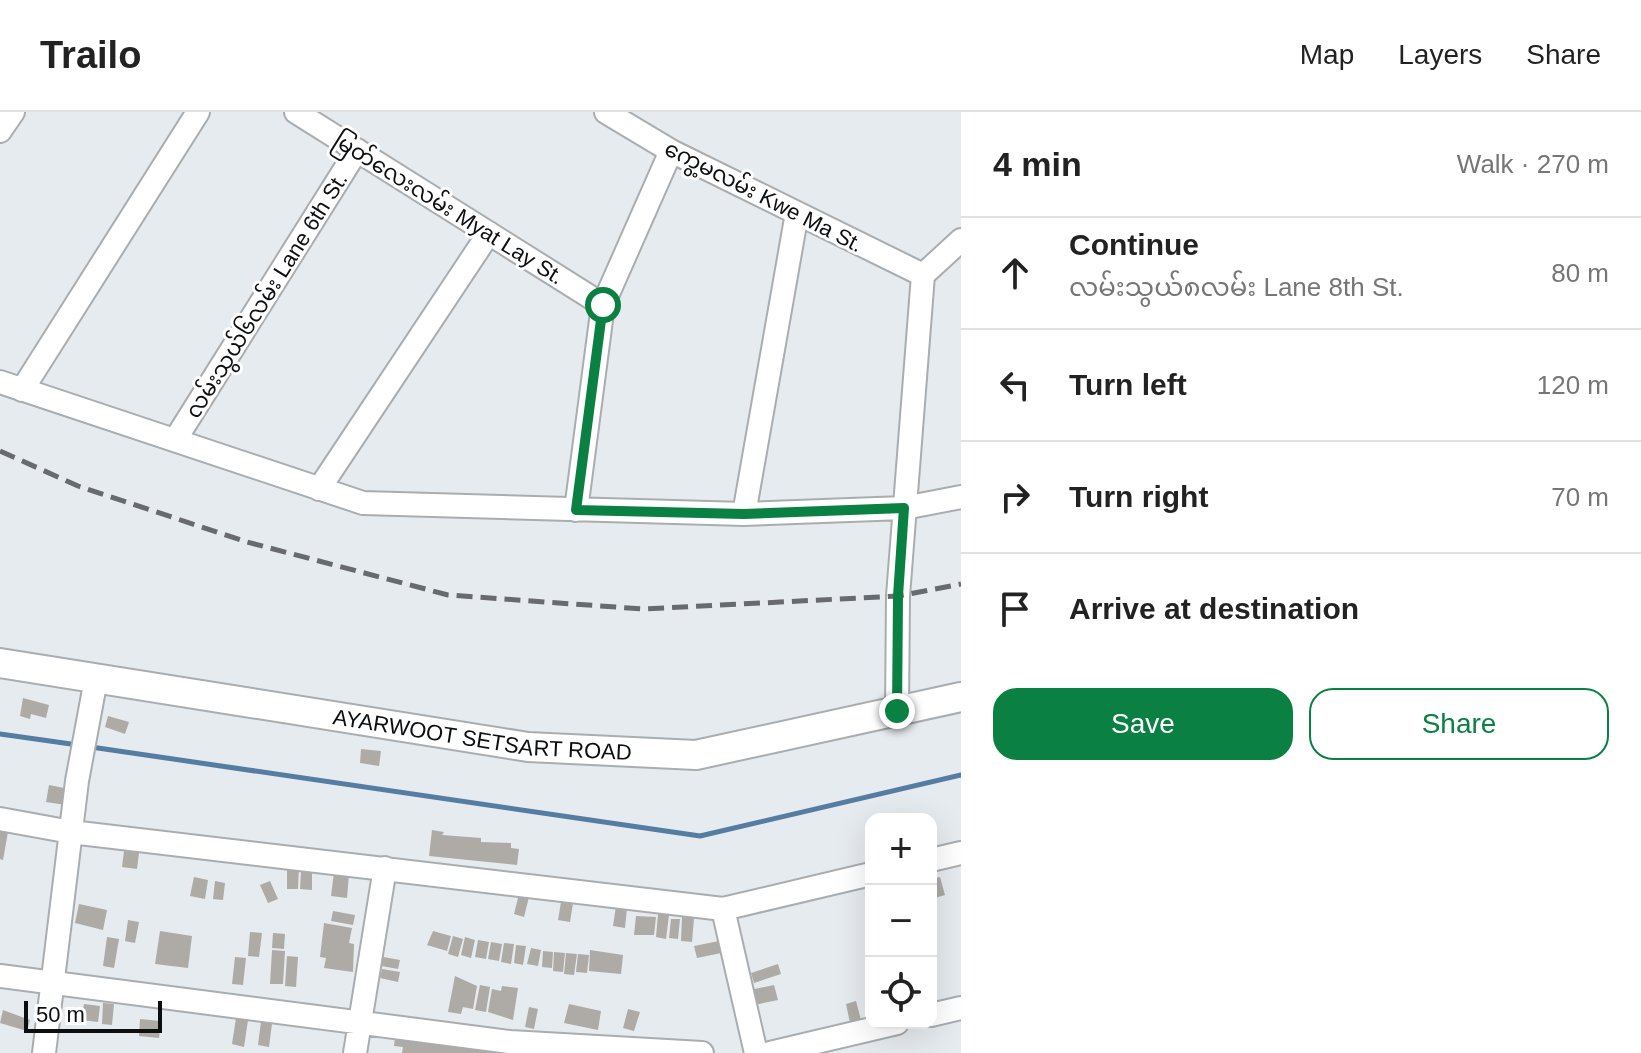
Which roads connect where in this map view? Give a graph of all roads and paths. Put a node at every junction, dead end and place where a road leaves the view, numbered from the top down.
1 (13, 112) edge
2 (198, 112) edge
3 (296, 112) edge
4 (606, 112) edge
5 (0, 131) edge
6 (357, 150) junction
7 (671, 151) junction
8 (797, 213) junction
9 (489, 233) junction
10 (961, 240) edge
11 (923, 275) junction
12 (603, 305) junction
13 (0, 382) edge
14 (22, 390) junction
15 (175, 440) junction
16 (319, 489) junction
17 (961, 497) edge
18 (904, 508) junction
19 (576, 510) junction
20 (744, 514) junction
21 (0, 663) edge
22 (96, 679) junction
23 (961, 697) edge
24 (897, 711) junction
25 (0, 819) edge
26 (71, 832) junction
27 (961, 853) edge
28 (937, 859) edge
29 (385, 868) junction
30 (865, 875) edge
31 (723, 909) junction
32 (0, 976) edge
33 (53, 982) junction
34 (961, 1008) edge
35 (937, 1014) edge
36 (359, 1022) junction
37 (872, 1029) edge
38 (44, 1053) edge
39 (355, 1053) edge
40 (702, 1053) edge
41 (756, 1053) edge
42 (770, 1053) edge

1 - 5 street
2 - 14 street
3 - 6 street, မြတ်လေးလမ်း Myat Lay St.
4 - 7 street, ကွေ့မလမ်း Kwe Ma St.
6 - 9 street, မြတ်လေးလမ်း Myat Lay St.
6 - 15 street, လမ်းသွယ်၆လမ်း Lane 6th St.
7 - 8 street, ကွေ့မလမ်း Kwe Ma St.
7 - 12 street
8 - 11 street, ကွေ့မလမ်း Kwe Ma St.
8 - 20 street
9 - 12 street, မြတ်လေးလမ်း Myat Lay St.
9 - 16 street
10 - 11 street
11 - 18 street
12 - 19 street
13 - 14 street
14 - 15 street
15 - 16 street
16 - 19 street
17 - 18 street
18 - 20 street
18 - 24 street
19 - 20 street
21 - 22 main road, AYARWOOT SETSART ROAD
22 - 24 main road, AYARWOOT SETSART ROAD
22 - 26 street
23 - 24 main road, AYARWOOT SETSART ROAD
25 - 26 street
26 - 29 street
26 - 33 street
27 - 28 street
29 - 31 street
29 - 36 street
30 - 31 street
31 - 41 street
32 - 33 street
33 - 36 street
33 - 38 street
34 - 35 street
36 - 39 street
36 - 40 street
37 - 42 street

